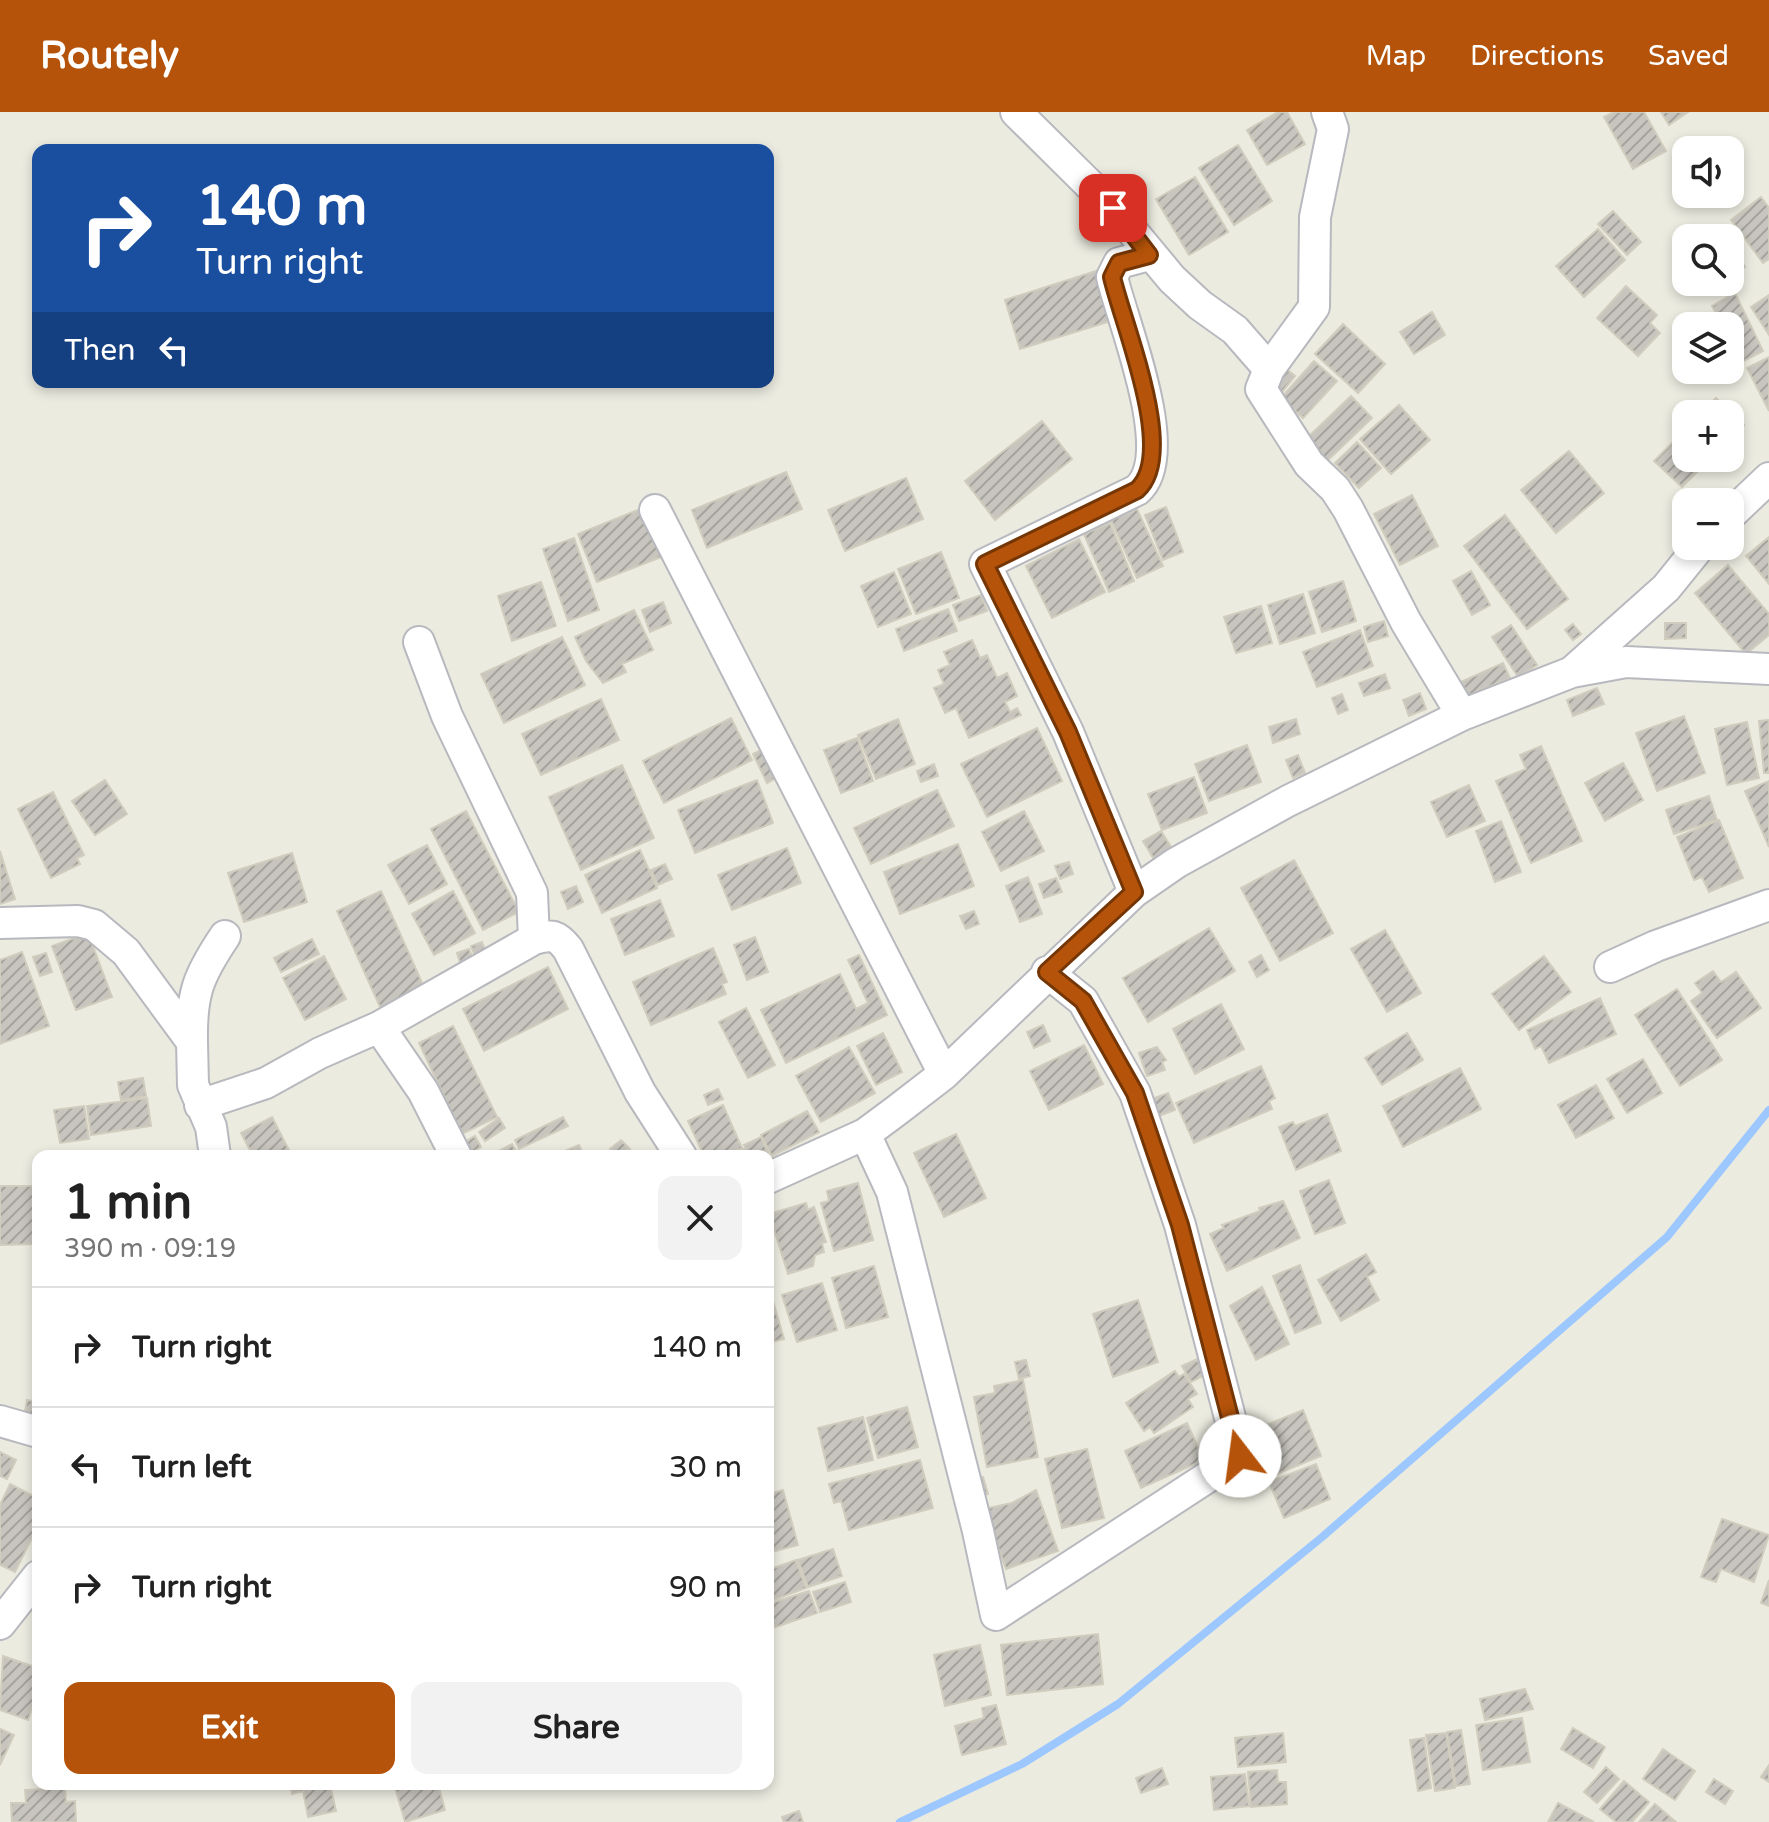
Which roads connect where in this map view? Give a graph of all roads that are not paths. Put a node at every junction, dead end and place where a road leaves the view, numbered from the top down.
1 (1016, 112) edge
2 (1327, 112) edge
3 (1149, 255) junction
4 (1269, 369) junction
5 (1769, 478) edge
6 (1744, 502) edge
7 (655, 510) dead end
8 (1689, 560) edge
9 (419, 642) dead end
10 (1769, 669) edge
11 (1572, 672) junction
12 (1462, 715) junction
13 (1134, 892) junction
14 (1769, 905) edge
15 (0, 923) edge
16 (225, 936) dead end
17 (534, 939) junction
18 (1610, 967) dead end
19 (1047, 972) junction
20 (379, 1027) junction
21 (192, 1042) junction
22 (944, 1074) junction
23 (200, 1105) junction
24 (865, 1134) junction
25 (214, 1150) edge
26 (453, 1150) edge
27 (677, 1150) edge
28 (774, 1175) edge
29 (0, 1421) edge
30 (32, 1430) edge
31 (32, 1584) edge
32 (0, 1624) edge

1 - 3 street
2 - 4 street
3 - 4 street
3 - 13 street
4 - 12 street
5 - 6 street
7 - 22 street
8 - 11 street
9 - 17 street
10 - 11 street
11 - 12 street
12 - 13 street
13 - 19 street
14 - 18 street
15 - 21 street
16 - 21 street
17 - 20 street
17 - 27 street
19 - 22 street
19 - 24 street
20 - 23 street
20 - 26 street
21 - 23 street
22 - 24 street
23 - 25 street
24 - 28 street
29 - 30 street
31 - 32 street

